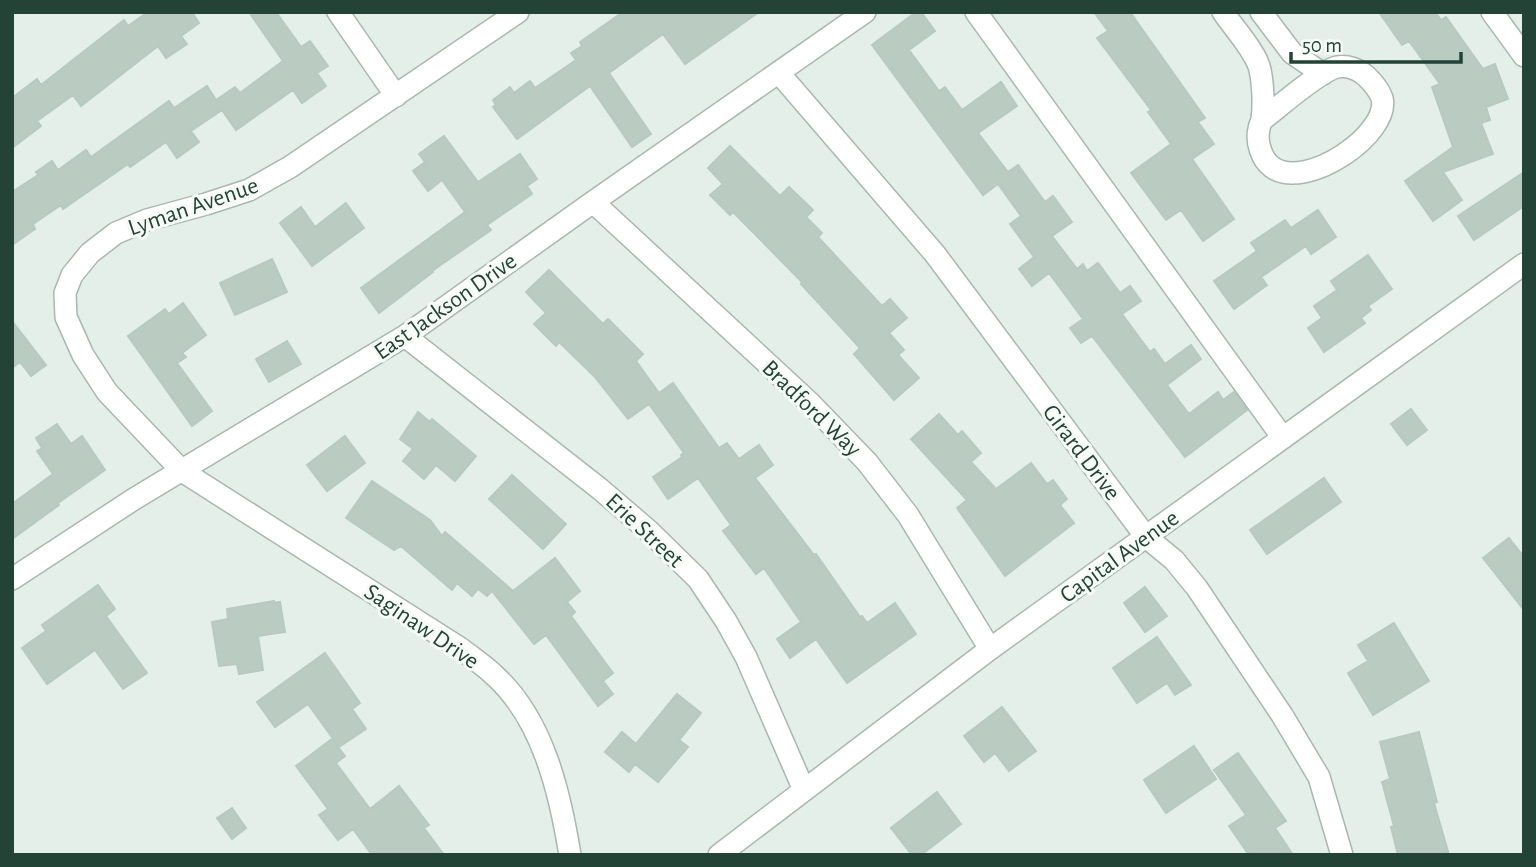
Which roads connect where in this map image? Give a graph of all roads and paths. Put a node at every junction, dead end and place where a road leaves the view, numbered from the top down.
1 (338, 12) edge
2 (518, 12) edge
3 (865, 12) edge
4 (976, 12) edge
5 (1223, 12) edge
6 (1261, 12) edge
7 (1492, 12) edge
8 (1524, 56) edge
9 (779, 73) junction
10 (1323, 74) junction
11 (396, 96) junction
12 (1262, 120) junction
13 (593, 202) junction
14 (1524, 264) edge
15 (405, 336) junction
16 (1283, 438) junction
17 (182, 471) junction
18 (1146, 537) junction
19 (12, 579) edge
20 (990, 649) junction
21 (804, 790) junction
22 (570, 855) edge
23 (719, 855) edge
24 (1342, 855) edge

1 - 11 street
2 - 11 street, Lyman Avenue
3 - 9 street, East Jackson Drive
4 - 16 street
5 - 12 street
6 - 10 street
7 - 8 street
9 - 13 street, East Jackson Drive
9 - 18 street, Girard Drive
10 - 12 street
10 - 12 street
11 - 17 street, Lyman Avenue
13 - 15 street, East Jackson Drive
13 - 20 street, Bradford Way
14 - 16 street, Capital Avenue
15 - 17 street, East Jackson Drive
15 - 21 street, Erie Street
16 - 18 street, Capital Avenue
17 - 19 street, East Jackson Drive
17 - 22 street, Saginaw Drive
18 - 20 street, Capital Avenue
18 - 24 street, Girard Drive
20 - 21 street, Capital Avenue
21 - 23 street, Capital Avenue

